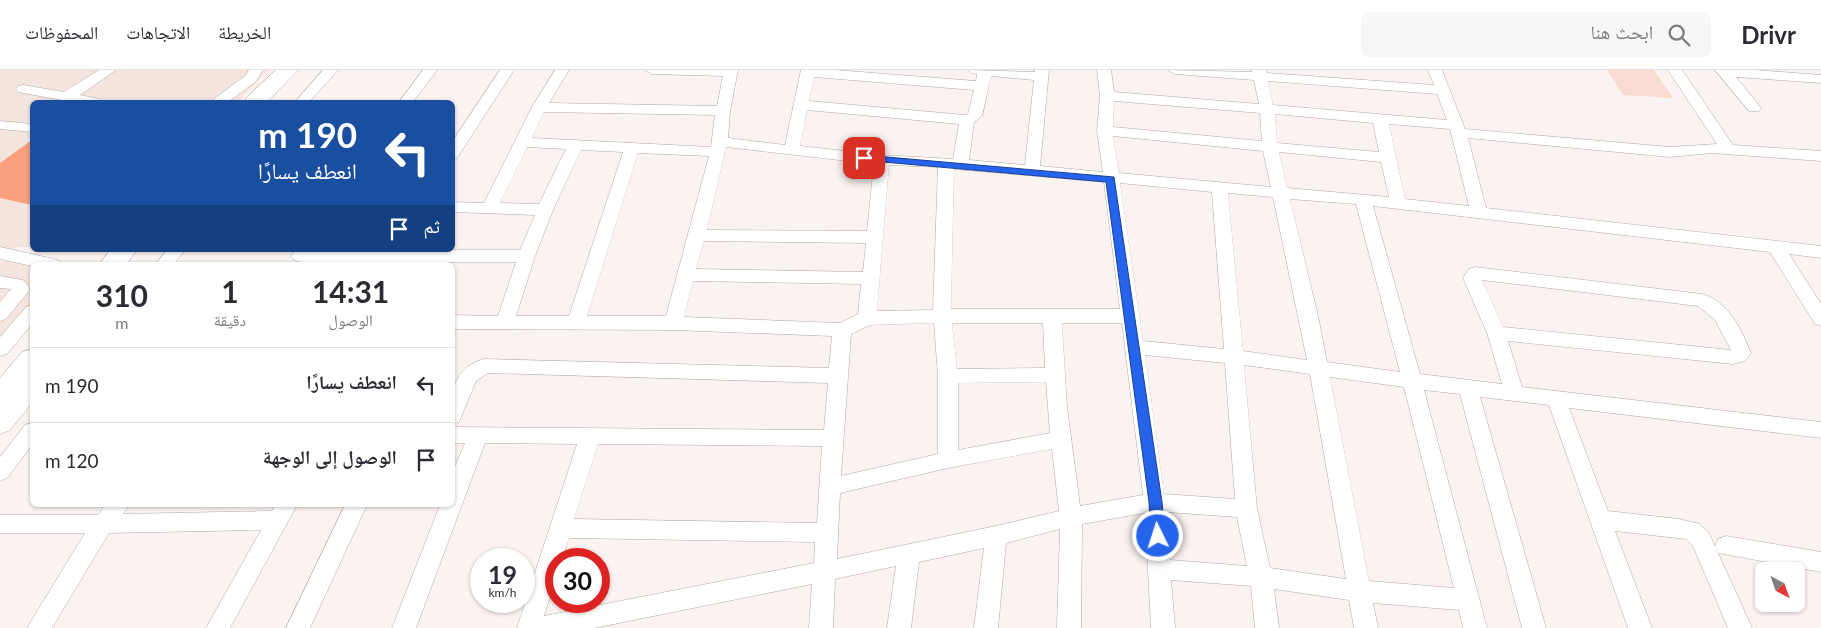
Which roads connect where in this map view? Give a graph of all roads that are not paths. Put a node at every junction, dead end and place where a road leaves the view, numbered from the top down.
1 (109, 70) edge
2 (256, 70) edge
3 (288, 70) edge
4 (305, 70) edge
5 (331, 70) edge
6 (430, 70) edge
7 (507, 70) edge
8 (562, 70) edge
9 (652, 70) edge
10 (980, 70) edge
11 (1104, 70) edge
12 (1175, 70) edge
13 (1435, 70) edge
14 (1675, 70) edge
15 (730, 71) edge
16 (808, 71) edge
17 (1723, 71) edge
18 (860, 73) edge
19 (1041, 74) edge
20 (1259, 74) edge
21 (1821, 79) edge
22 (980, 86) junction
23 (23, 89) dead end
24 (1442, 90) junction
25 (1107, 96) junction
26 (68, 97) junction
27 (84, 100) edge
28 (222, 100) edge
29 (257, 100) edge
30 (276, 100) edge
31 (304, 100) edge
32 (408, 100) edge
33 (802, 105) junction
34 (539, 107) junction
35 (1754, 108) dead end
36 (1267, 110) junction
37 (723, 111) junction
38 (967, 120) junction
39 (1380, 120) junction
40 (0, 125) edge
41 (30, 128) edge
42 (1457, 129) junction
43 (1105, 131) junction
44 (522, 142) junction
45 (576, 145) junction
46 (718, 147) junction
47 (1270, 147) junction
48 (632, 148) junction
49 (792, 149) junction
50 (1728, 149) junction
51 (455, 150) edge
52 (1821, 156) edge
53 (1390, 158) junction
54 (882, 160) junction
55 (953, 164) junction
56 (1032, 172) junction
57 (1111, 179) junction
58 (1220, 188) junction
59 (1280, 193) junction
60 (1363, 202) junction
61 (1398, 203) junction
62 (455, 206) edge
63 (490, 208) junction
64 (545, 210) junction
65 (1479, 213) junction
66 (698, 235) junction
67 (873, 237) junction
68 (1776, 248) junction
69 (122, 252) edge
70 (141, 252) edge
71 (174, 252) edge
72 (1821, 252) edge
73 (0, 253) edge
74 (526, 256) junction
75 (299, 257) edge
76 (40, 262) edge
77 (114, 262) edge
78 (133, 262) edge
79 (166, 262) edge
80 (685, 275) junction
81 (869, 278) junction
82 (0, 282) edge
83 (0, 314) edge
84 (30, 314) edge
85 (942, 316) junction
86 (1052, 316) junction
87 (1130, 316) junction
88 (867, 318) junction
89 (1821, 319) edge
90 (455, 322) edge
91 (505, 322) junction
92 (576, 322) junction
93 (673, 323) junction
94 (842, 330) junction
95 (1496, 333) junction
96 (1134, 347) junction
97 (0, 349) edge
98 (1234, 357) junction
99 (30, 360) edge
100 (1319, 368) junction
101 (1055, 375) junction
102 (838, 376) junction
103 (948, 376) junction
104 (1412, 380) junction
105 (30, 385) edge
106 (1468, 388) junction
107 (1514, 392) junction
108 (0, 397) edge
109 (1556, 398) junction
110 (455, 409) edge
111 (0, 422) edge
112 (1821, 430) edge
113 (30, 434) edge
114 (455, 435) edge
115 (478, 436) junction
116 (590, 436) junction
117 (833, 438) junction
118 (1062, 439) junction
119 (948, 460) junction
120 (0, 472) edge
121 (830, 487) junction
122 (455, 494) edge
123 (1155, 502) junction
124 (116, 507) edge
125 (355, 507) edge
126 (450, 507) edge
127 (1246, 509) junction
128 (281, 513) edge
129 (1071, 517) junction
130 (1602, 520) junction
131 (0, 524) edge
132 (103, 524) junction
133 (561, 528) junction
134 (828, 533) junction
135 (996, 536) junction
136 (1726, 546) dead end
137 (909, 554) junction
138 (1821, 562) edge
139 (1161, 569) junction
140 (826, 571) junction
141 (1261, 577) junction
142 (1359, 591) junction
143 (1468, 600) junction
144 (612, 621) edge
145 (39, 628) edge
146 (218, 628) edge
147 (298, 628) edge
148 (404, 628) edge
149 (530, 628) edge
150 (540, 628) edge
151 (821, 628) edge
152 (899, 628) edge
153 (986, 628) edge
154 (1069, 628) edge
155 (1163, 628) edge
156 (1268, 628) edge
157 (1366, 628) edge
158 (1475, 628) edge
159 (1534, 628) edge
160 (1640, 628) edge
161 (1740, 628) edge

1 - 26 street
2 - 28 street
3 - 29 highway
4 - 30 highway
5 - 31 street
6 - 32 street
7 - 51 street
8 - 34 street
9 - 15 street
10 - 19 street
10 - 22 street
11 - 25 street
12 - 20 street
13 - 24 street
14 - 50 street
15 - 37 street
16 - 18 street
16 - 33 street
17 - 21 street
17 - 35 street
18 - 22 street
19 - 56 street
20 - 24 street
20 - 36 street
22 - 38 street
23 - 26 street
24 - 42 street
25 - 36 street
25 - 43 street
26 - 27 street
33 - 38 street
33 - 49 street
34 - 37 street
34 - 44 street
36 - 39 street
36 - 47 street
37 - 46 street
38 - 55 street
39 - 42 street
39 - 53 street
40 - 41 street
42 - 50 street
42 - 65 street
43 - 47 street
43 - 57 street
44 - 45 street
44 - 63 street
45 - 48 street
45 - 64 street
46 - 48 street
46 - 49 street
46 - 66 street
47 - 53 street
47 - 59 street
48 - 92 street
49 - 54 street
50 - 52 street
53 - 61 street
54 - 55 street
54 - 67 street
55 - 56 street
55 - 85 street
56 - 57 street
57 - 58 street
57 - 87 street
58 - 59 street
58 - 98 street
59 - 60 street
59 - 100 street
60 - 61 street
60 - 104 street
61 - 65 street
62 - 63 street
63 - 64 street
64 - 74 street
65 - 68 street
66 - 67 street
66 - 80 street
67 - 81 street
68 - 72 street
68 - 89 street
69 - 77 highway
70 - 78 highway
71 - 79 street
73 - 76 street
74 - 75 street
74 - 91 street
80 - 81 street
80 - 93 street
81 - 88 street
82 - 83 street
84 - 97 street
85 - 86 street
85 - 88 street
85 - 103 street
86 - 87 street
86 - 101 street
87 - 96 street
88 - 94 street
90 - 91 street
91 - 92 street
92 - 93 street
93 - 94 street
94 - 102 street
95 - 95 street
95 - 107 street
96 - 98 street
96 - 123 street
98 - 100 street
98 - 127 street
99 - 108 highway
100 - 104 street
100 - 142 street
101 - 103 street
101 - 118 street
102 - 110 street
102 - 117 street
103 - 119 street
104 - 106 street
104 - 143 street
105 - 111 highway
106 - 107 street
106 - 159 street
107 - 109 street
109 - 112 street
109 - 130 street
113 - 120 street
114 - 115 street
115 - 116 street
115 - 122 street
116 - 117 street
116 - 133 street
117 - 121 street
118 - 119 street
118 - 129 street
119 - 121 street
121 - 134 street
123 - 127 street
123 - 129 street
123 - 139 street
124 - 132 street
125 - 147 street
126 - 148 street
127 - 141 street
128 - 132 street
128 - 146 street
129 - 135 street
129 - 154 street
130 - 160 street
130 - 161 street
131 - 132 street
132 - 145 street
133 - 134 street
133 - 149 street
134 - 140 street
135 - 137 street
135 - 153 street
136 - 138 street
137 - 140 street
137 - 152 street
139 - 141 street
139 - 155 street
140 - 144 street
140 - 151 street
141 - 142 street
141 - 156 street
142 - 143 street
142 - 157 street
143 - 158 street
144 - 150 street

